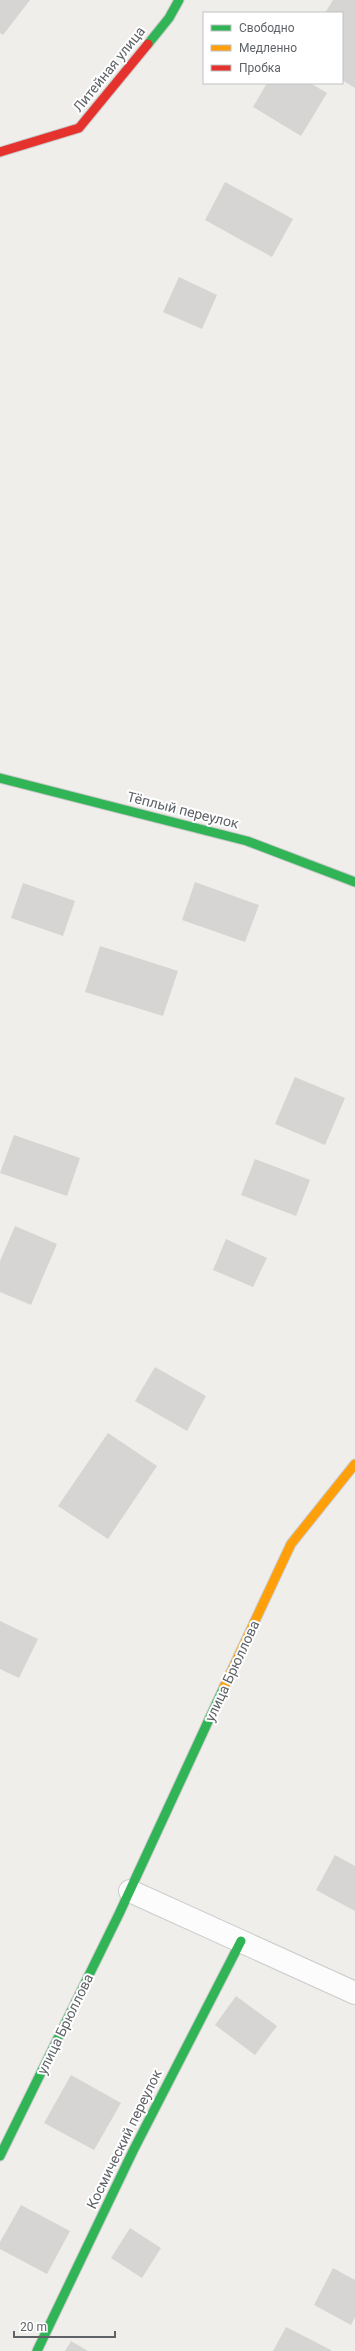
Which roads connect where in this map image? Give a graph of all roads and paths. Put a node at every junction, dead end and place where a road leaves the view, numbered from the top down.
1 (179, 0) edge
2 (0, 152) edge
3 (0, 778) edge
4 (355, 882) edge
5 (355, 1464) edge
6 (130, 1891) junction
7 (241, 1941) junction
8 (355, 1993) edge
9 (0, 2156) edge
10 (37, 2351) edge

1 - 2 street, Литейная улица
3 - 4 street, Тёплый переулок
5 - 6 street, улица Брюллова
6 - 7 street
6 - 9 street, улица Брюллова
7 - 8 street
7 - 10 street, Космический переулок

